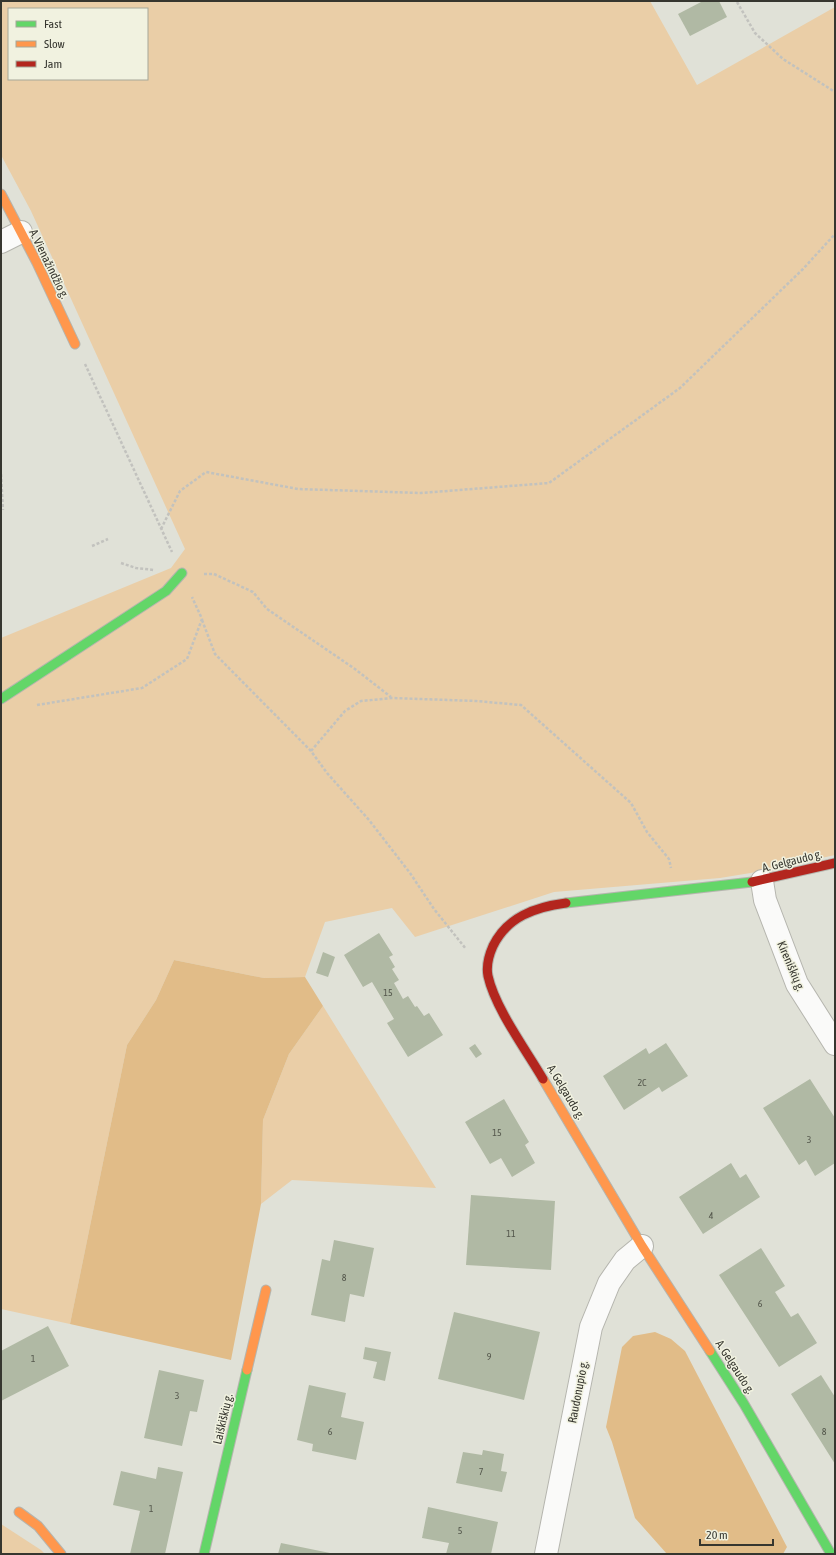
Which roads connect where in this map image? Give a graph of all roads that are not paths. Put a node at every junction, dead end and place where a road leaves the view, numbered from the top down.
1 (1, 194) edge
2 (21, 232) junction
3 (1, 242) edge
4 (75, 344) road end
5 (182, 573) road end
6 (1, 700) edge
7 (835, 863) edge
8 (762, 881) junction
9 (835, 1044) edge
10 (642, 1246) junction
11 (266, 1290) dead end
12 (19, 1512) dead end
13 (61, 1554) edge
14 (204, 1554) edge
15 (546, 1554) edge
16 (831, 1554) edge

1 - 2 street, A. Vienažindžio g.
2 - 3 street
2 - 4 street, A. Vienažindžio g.
5 - 6 street
7 - 8 street, A. Gelgaudo g.
8 - 9 street, Kireniškių g.
8 - 10 street, A. Gelgaudo g.
10 - 15 street, Raudonupio g.
10 - 16 street, A. Gelgaudo g.
11 - 14 street, Laiškiškių g.
12 - 13 street

